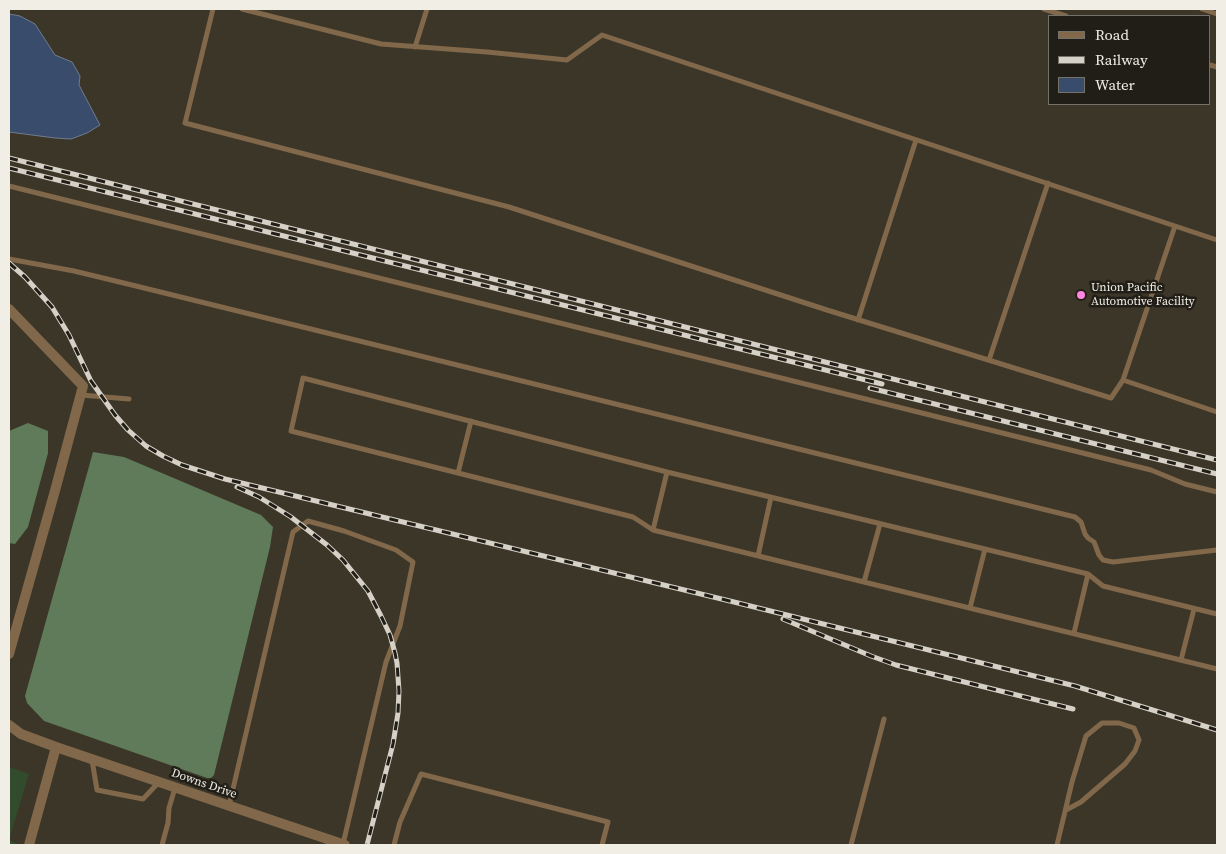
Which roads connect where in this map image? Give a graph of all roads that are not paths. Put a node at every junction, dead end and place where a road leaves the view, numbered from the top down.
1 (213, 9) edge
2 (242, 9) edge
3 (427, 9) edge
4 (1044, 9) edge
5 (1202, 9) edge
6 (1217, 14) edge
7 (1063, 15) edge
8 (415, 46) junction
9 (916, 140) junction
10 (1048, 183) junction
11 (9, 186) edge
12 (1175, 226) junction
13 (1217, 240) edge
14 (9, 259) edge
15 (9, 310) edge
16 (858, 320) junction
17 (989, 360) junction
18 (1122, 380) junction
19 (81, 395) junction
20 (129, 399) dead end
21 (1217, 412) edge
22 (471, 421) junction
23 (667, 472) junction
24 (458, 473) junction
25 (1217, 492) edge
26 (771, 497) junction
27 (880, 524) junction
28 (654, 530) junction
29 (984, 549) junction
30 (1217, 550) edge
31 (758, 556) junction
32 (1088, 574) junction
33 (864, 582) junction
34 (970, 608) junction
35 (1194, 608) junction
36 (1217, 614) edge
37 (1074, 634) junction
38 (9, 654) edge
39 (1181, 660) junction
40 (1217, 669) edge
41 (884, 719) dead end
42 (9, 725) edge
43 (56, 747) junction
44 (92, 760) junction
45 (159, 782) junction
46 (175, 788) junction
47 (229, 806) junction
48 (1066, 810) junction
49 (28, 845) edge
50 (162, 845) edge
51 (344, 845) edge
52 (394, 845) edge
53 (602, 845) edge
54 (851, 845) edge
55 (1058, 845) edge

1 - 16 lane
2 - 8 lane
3 - 8 lane
4 - 7 lane
5 - 6 lane
8 - 9 lane
9 - 10 lane
9 - 16 lane
10 - 12 lane
10 - 17 lane
11 - 25 lane
12 - 13 lane
12 - 18 lane
14 - 30 lane
15 - 19 street
16 - 17 lane
17 - 18 lane
18 - 21 lane
19 - 20 lane
19 - 38 street
22 - 23 lane
22 - 24 lane
22 - 24 lane
23 - 26 lane
23 - 28 lane
24 - 28 lane
26 - 27 lane
26 - 31 lane
27 - 29 lane
27 - 33 lane
28 - 31 lane
29 - 32 lane
29 - 34 lane
31 - 33 lane
32 - 35 lane
32 - 37 lane
33 - 34 lane
34 - 37 lane
35 - 36 lane
35 - 39 lane
37 - 39 lane
39 - 40 lane
41 - 54 lane
42 - 43 street, Downs Drive
43 - 44 street, Downs Drive
43 - 49 street
44 - 45 street, Downs Drive
44 - 45 lane
45 - 46 street, Downs Drive
46 - 47 street, Downs Drive
46 - 50 lane
47 - 51 street, Downs Drive
47 - 51 lane
48 - 48 lane
48 - 55 lane
52 - 53 lane

